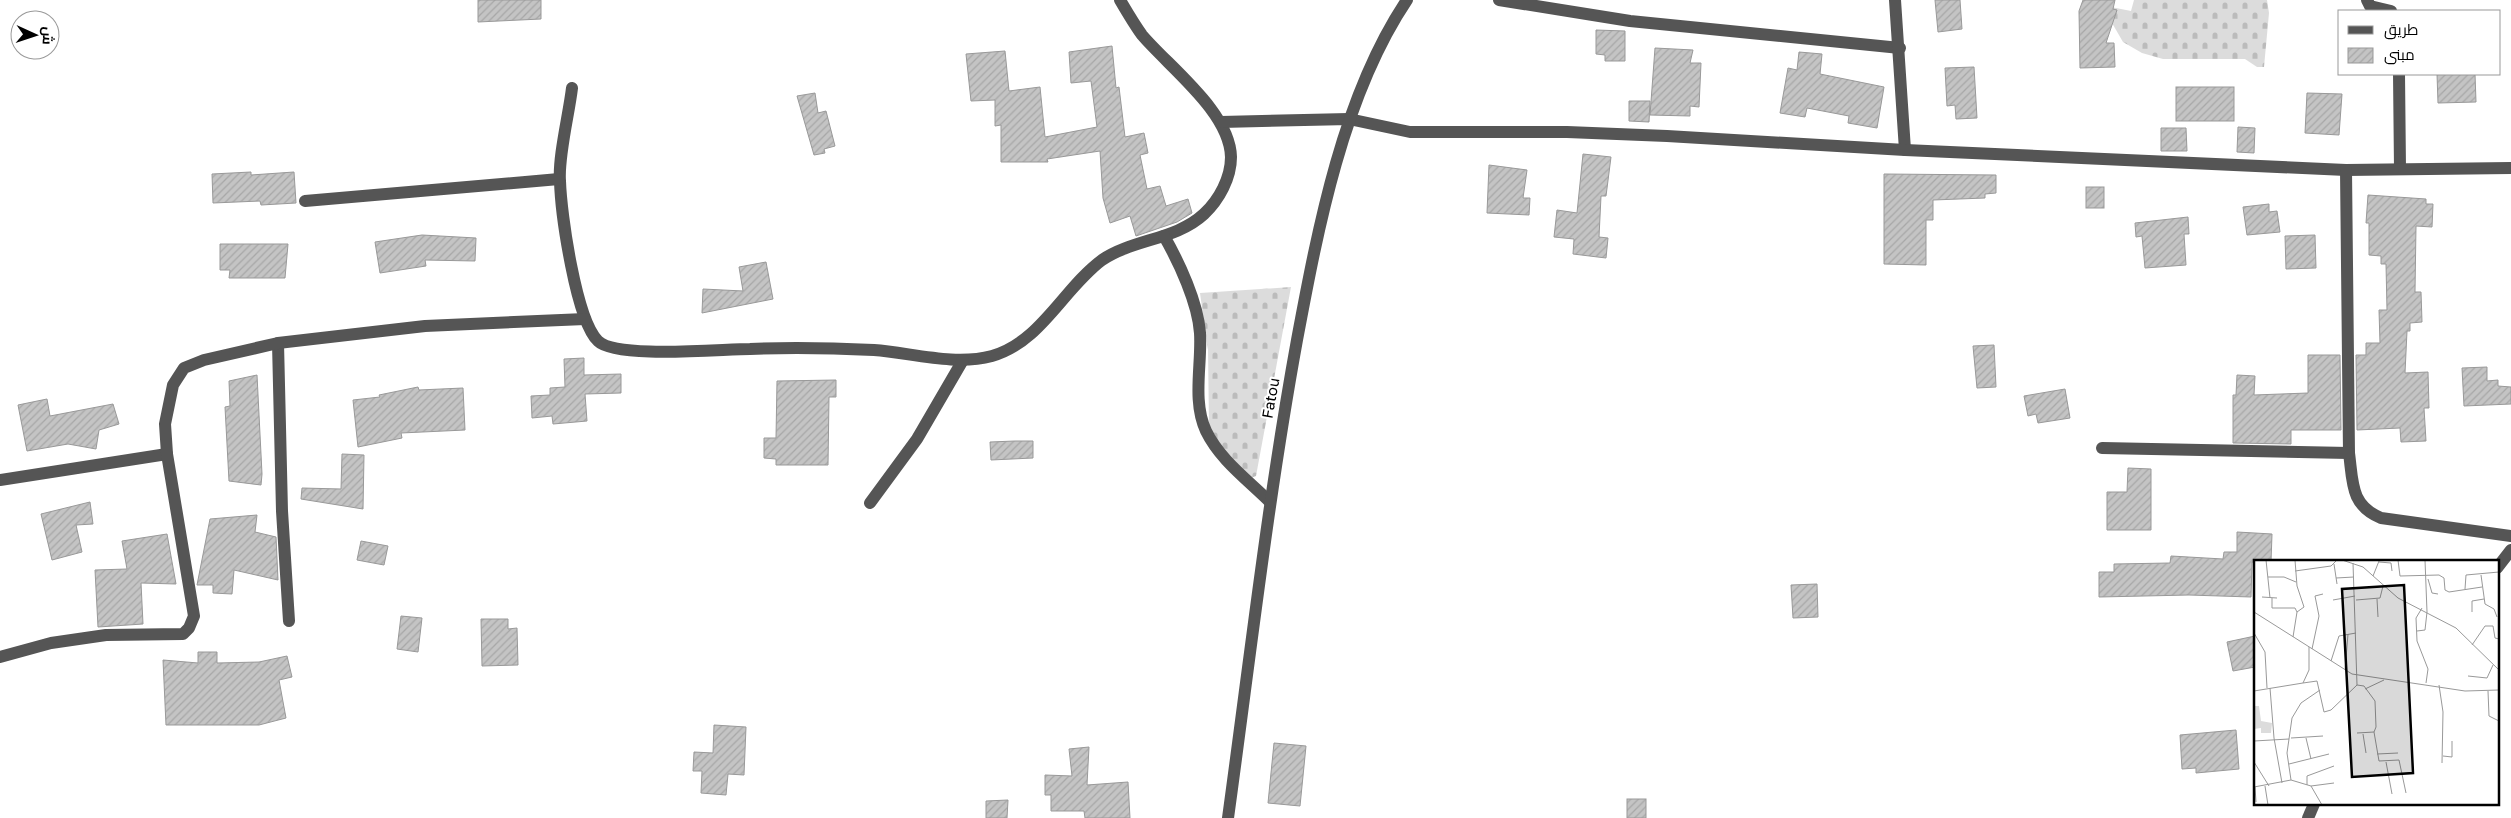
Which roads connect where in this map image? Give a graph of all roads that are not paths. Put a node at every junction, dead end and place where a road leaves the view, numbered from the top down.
1 (1120, 0) edge
2 (1407, 0) edge
3 (1500, 0) edge
4 (1895, 0) edge
5 (2367, 0) edge
6 (2387, 10) edge
7 (1900, 48) junction
8 (2399, 75) edge
9 (572, 88) dead end
10 (1349, 119) junction
11 (1221, 122) junction
12 (1905, 150) junction
13 (2511, 168) edge
14 (2400, 169) junction
15 (2346, 170) junction
16 (559, 179) junction
17 (305, 201) dead end
18 (1164, 236) junction
19 (585, 319) junction
20 (278, 342) junction
21 (963, 360) junction
22 (2102, 448) dead end
23 (2349, 453) junction
24 (167, 454) junction
25 (0, 480) edge
26 (1270, 502) junction
27 (870, 503) dead end
28 (2511, 536) edge
29 (2511, 550) edge
30 (2498, 567) edge
31 (289, 621) dead end
32 (0, 657) edge
33 (2313, 806) edge
34 (1228, 818) edge
35 (2308, 818) edge

1 - 11 street
2 - 10 street, Fatou
3 - 7 street
4 - 7 street
5 - 6 street
7 - 12 street
8 - 14 street
9 - 16 street
10 - 11 street
10 - 12 street
10 - 26 street, Fatou
11 - 18 street
12 - 15 street
13 - 14 street
14 - 15 street
15 - 23 street
16 - 17 street
16 - 19 street
18 - 21 street
18 - 26 street
19 - 20 street
19 - 21 street
20 - 24 street
20 - 31 street
21 - 27 street
22 - 23 street
23 - 28 street
24 - 25 street
24 - 32 street
26 - 34 street, Fatou
29 - 30 street
33 - 35 street

